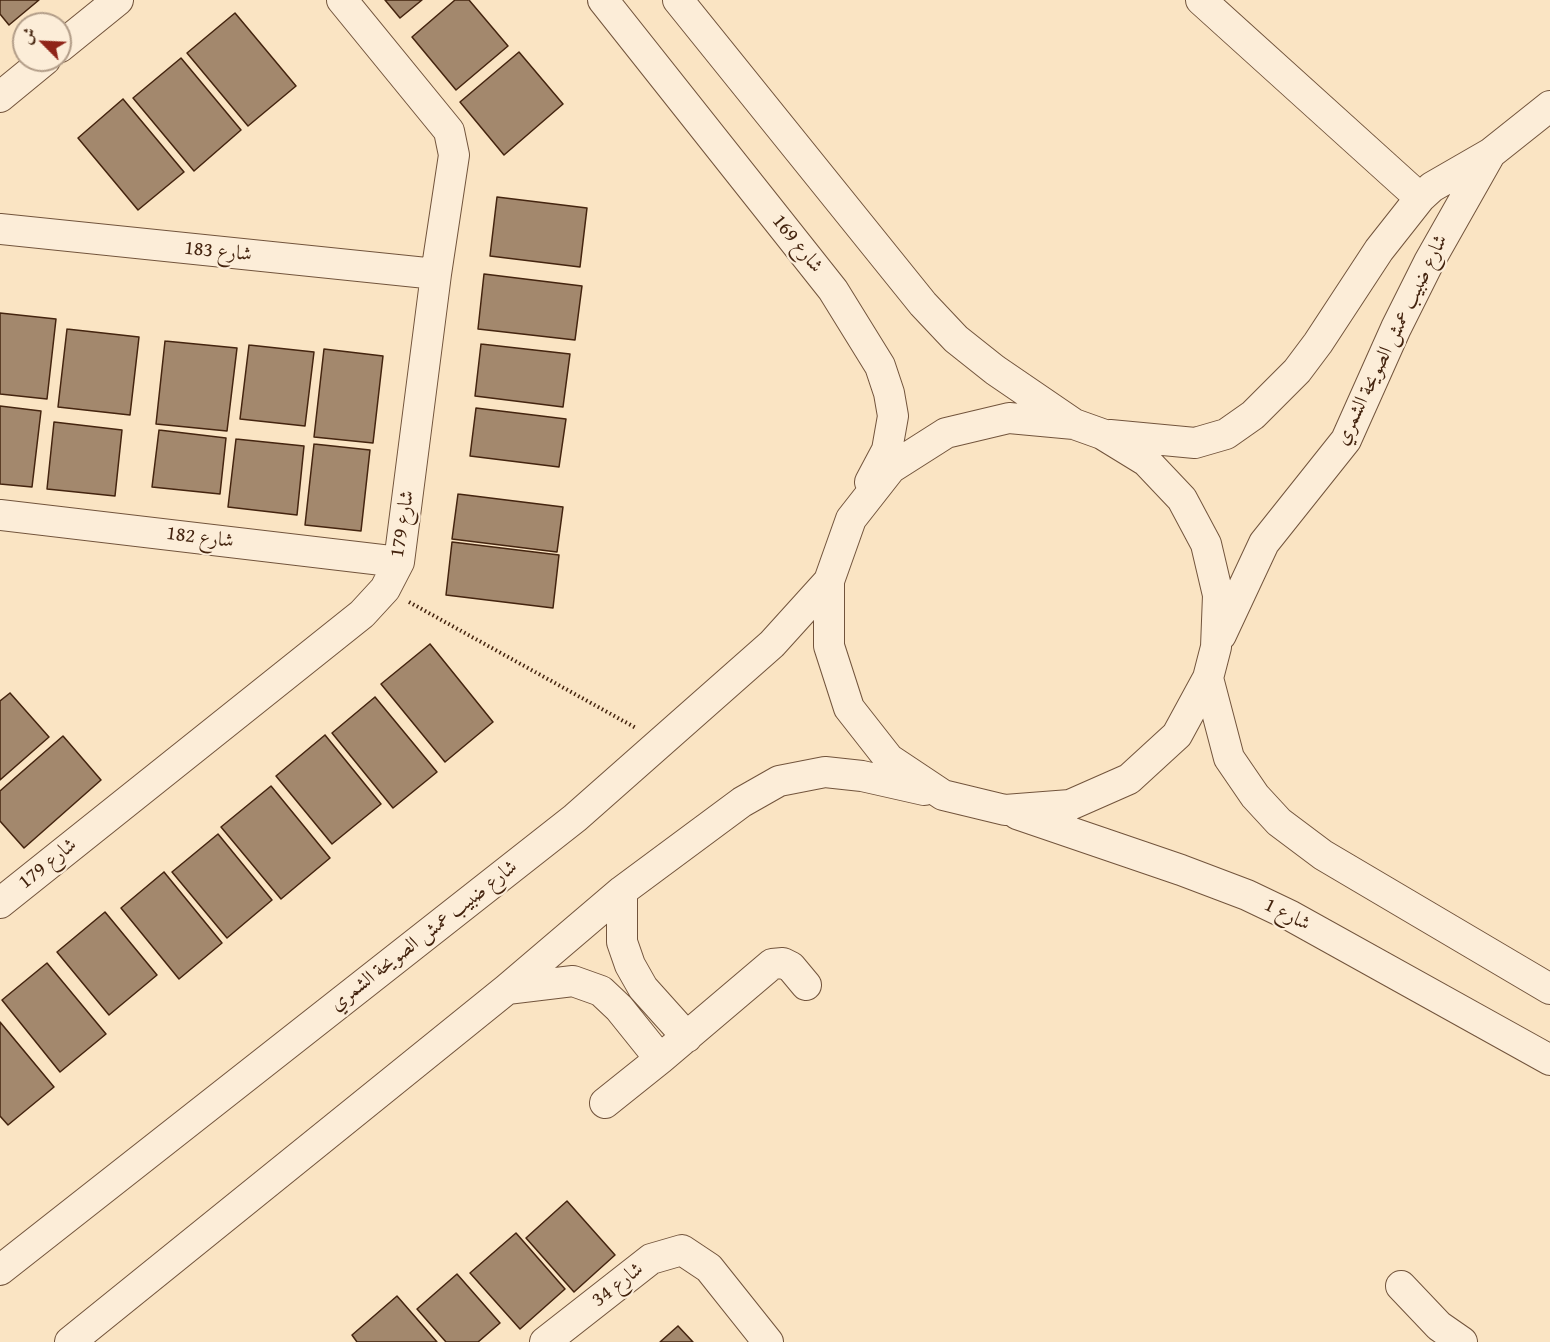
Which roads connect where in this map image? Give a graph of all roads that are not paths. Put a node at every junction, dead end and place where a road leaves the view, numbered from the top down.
1 (118, 0) edge
2 (342, 0) edge
3 (603, 0) edge
4 (678, 0) edge
5 (1200, 0) edge
6 (72, 37) edge
7 (30, 72) edge
8 (0, 97) edge
9 (1550, 106) edge
10 (1491, 153) junction
11 (1420, 198) junction
12 (0, 229) edge
13 (436, 274) junction
14 (1074, 424) junction
15 (1102, 434) junction
16 (0, 515) edge
17 (851, 519) junction
18 (399, 562) junction
19 (829, 581) junction
20 (1216, 647) junction
21 (1208, 678) junction
22 (943, 795) junction
23 (1005, 810) junction
24 (622, 891) junction
25 (2, 896) edge
26 (806, 985) dead end
27 (1550, 988) edge
28 (507, 989) junction
29 (687, 1037) junction
30 (660, 1059) junction
31 (1550, 1060) edge
32 (605, 1103) dead end
33 (0, 1270) edge
34 (1401, 1286) dead end
35 (70, 1342) edge
36 (545, 1342) edge
37 (768, 1342) edge
38 (1462, 1342) edge

1 - 6 street
2 - 13 street, شارع 179
3 - 17 street, شارع 169
4 - 14 street
5 - 11 street
7 - 8 street
9 - 10 street, شارع ضبيب عمش الصويحة الشمري
10 - 11 street, شارع ضبيب عمش الصويحة الشمري
10 - 20 street, شارع ضبيب عمش الصويحة الشمري
11 - 15 street, شارع ضبيب عمش الصويحة الشمري
12 - 13 street, شارع 183
13 - 18 street, شارع 179
14 - 15 street
14 - 17 street
15 - 20 street
16 - 18 street, شارع 182
17 - 19 street
18 - 25 street, شارع 179
19 - 22 street
19 - 33 street, شارع ضبيب عمش الصويحة الشمري
20 - 21 street
21 - 23 street
21 - 27 street
22 - 23 street
22 - 24 street
23 - 31 street, شارع 1
24 - 28 street
24 - 29 street
26 - 29 street
28 - 30 street
28 - 35 street
29 - 30 street
30 - 32 street
34 - 38 street
36 - 37 street, شارع 34

